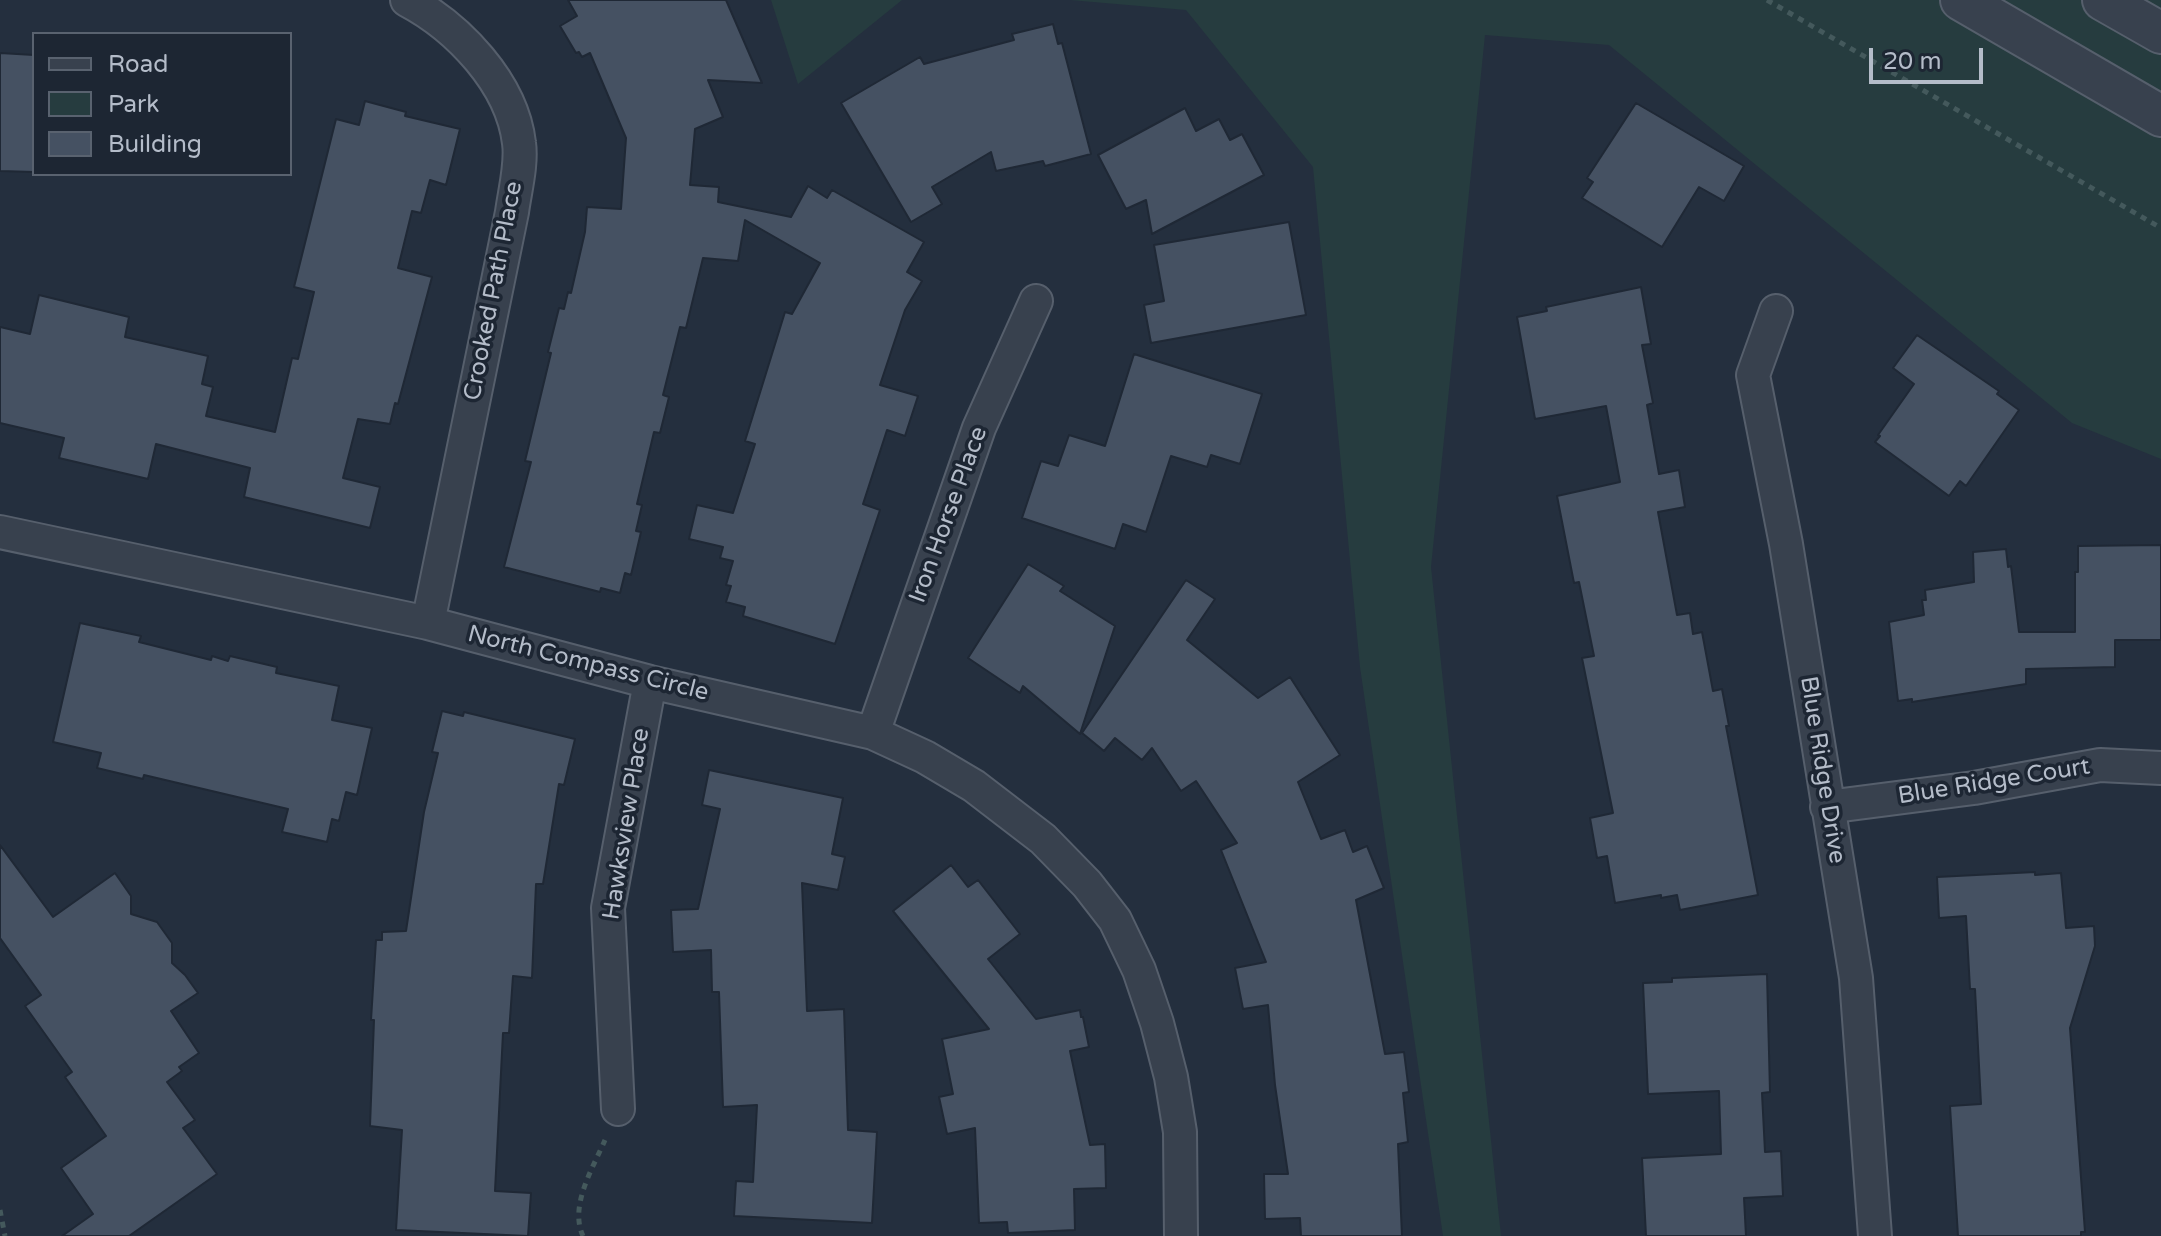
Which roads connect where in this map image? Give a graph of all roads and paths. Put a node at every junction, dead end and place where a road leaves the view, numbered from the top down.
1 (407, 0) edge
2 (1767, 0) edge
3 (1961, 0) edge
4 (2103, 0) edge
5 (2161, 33) edge
6 (2161, 116) edge
7 (2161, 228) edge
8 (1036, 301) dead end
9 (1776, 311) dead end
10 (0, 532) edge
11 (428, 623) junction
12 (650, 682) junction
13 (873, 733) junction
14 (2161, 768) edge
15 (1827, 807) junction
16 (618, 1109) joint
17 (0, 1210) edge
18 (5, 1236) edge
19 (583, 1236) edge
20 (1181, 1236) edge
21 (1875, 1236) edge

1 - 11 street, Crooked Path Place
2 - 7 path
3 - 6 street
4 - 5 street
8 - 13 street, Iron Horse Place
9 - 15 street, Blue Ridge Drive
10 - 11 street, North Compass Circle
11 - 12 street, North Compass Circle
12 - 13 street, North Compass Circle
12 - 16 street, Hawksview Place
13 - 20 street, North Compass Circle
14 - 15 street, Blue Ridge Court
15 - 21 street, Blue Ridge Drive
16 - 19 path
17 - 18 path

